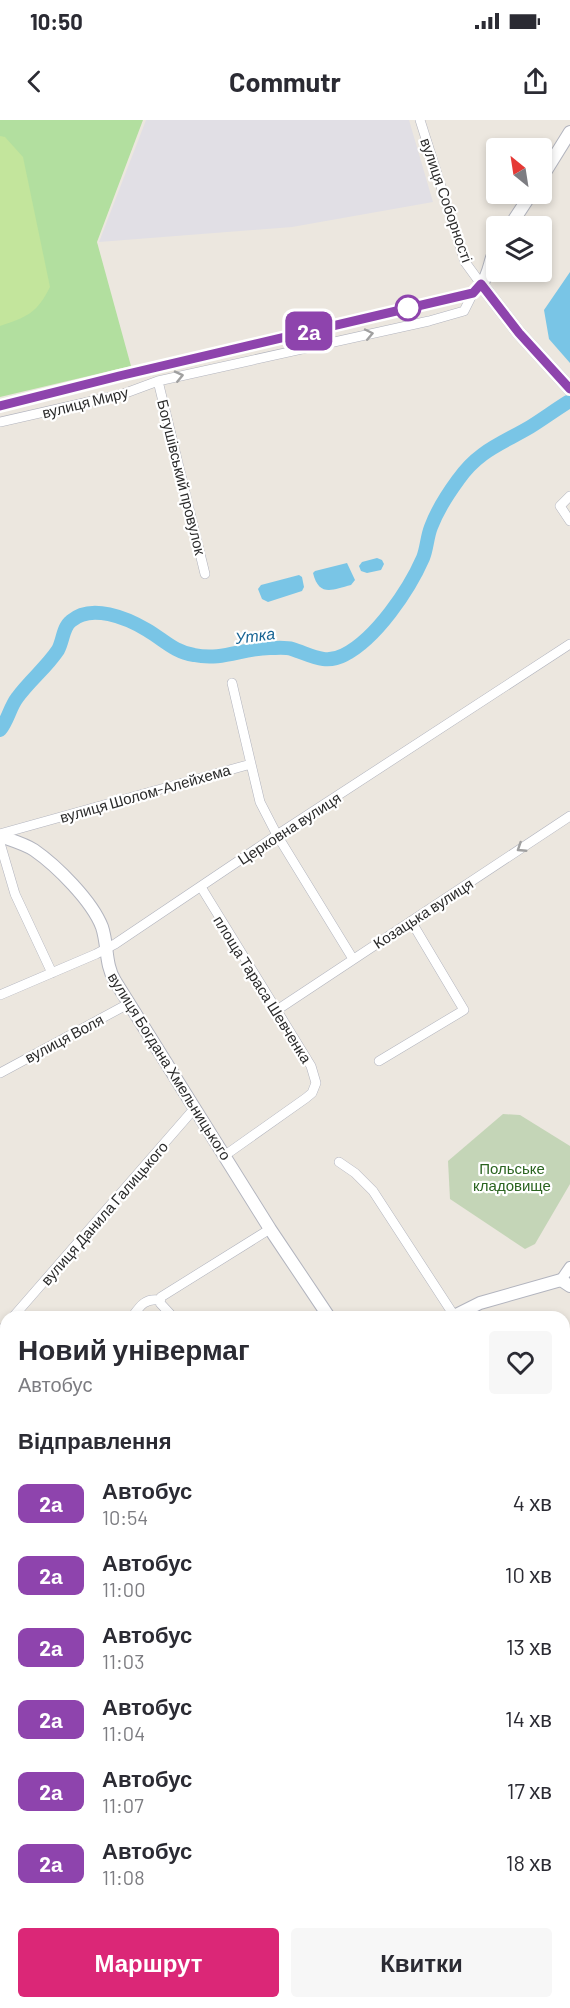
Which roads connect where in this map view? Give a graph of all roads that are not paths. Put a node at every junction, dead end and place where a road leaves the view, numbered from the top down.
1 (420, 120) edge
2 (570, 132) edge
3 (552, 161) edge
4 (486, 279) edge
5 (477, 289) junction
6 (158, 381) junction
7 (570, 389) edge
8 (0, 406) edge
9 (0, 422) edge
10 (570, 496) edge
11 (570, 521) edge
12 (205, 574) dead end
13 (570, 644) edge
14 (232, 683) dead end
15 (251, 764) junction
16 (570, 816) edge
17 (0, 835) edge
18 (277, 835) junction
19 (0, 843) edge
20 (201, 887) junction
21 (411, 921) junction
22 (107, 948) junction
23 (353, 959) junction
24 (52, 973) junction
25 (0, 996) edge
26 (128, 1004) junction
27 (277, 1010) junction
28 (379, 1061) dead end
29 (0, 1073) edge
30 (194, 1108) junction
31 (225, 1156) junction
32 (339, 1162) dead end
33 (270, 1229) junction
34 (570, 1267) edge
35 (565, 1283) edge
36 (159, 1300) junction
37 (18, 1311) edge
38 (136, 1311) edge
39 (166, 1311) edge
40 (325, 1311) edge
41 (451, 1311) edge
42 (464, 1311) edge

1 - 5 street, вулиця Соборності
2 - 3 main road
4 - 5 main road, вулиця Миру
6 -> 5 street, вулиця Миру
5 - 7 main road, вулиця Соборності
5 - 8 street, вулиця Миру
6 - 9 street, вулиця Миру
6 - 12 street, Богушівський провулок
10 - 11 street
13 - 18 street, Церковна вулиця
14 - 15 street
15 - 17 street, вулиця Шолом-Алейхема
15 - 18 street, вулиця Шолом-Алейхема
16 -> 21 street, Козацька вулиця
17 - 22 main road, вулиця Богдана Хмельницького
18 - 20 street, Церковна вулиця
18 - 23 street, вулиця Шолом-Алейхема
19 - 24 street
20 - 22 street, Церковна вулиця
20 - 27 street, площа Тараса Шевченка
21 - 23 street, Козацька вулиця
21 - 28 street
22 - 24 street, Церковна вулиця
22 - 26 main road, вулиця Богдана Хмельницького
23 - 27 street, Козацька вулиця
24 - 25 street, Церковна вулиця
26 - 29 street, вулиця Воля
26 - 30 main road, вулиця Богдана Хмельницького
27 - 31 street, площа Тараса Шевченка
30 - 31 main road, вулиця Богдана Хмельницького
30 - 37 street, вулиця Данила Галицького
31 - 33 main road, вулиця Богдана Хмельницького
32 - 41 street
33 - 36 street
33 - 40 main road, вулиця Богдана Хмельницького
34 - 35 street
35 - 42 main road
36 - 38 street
36 - 39 street

